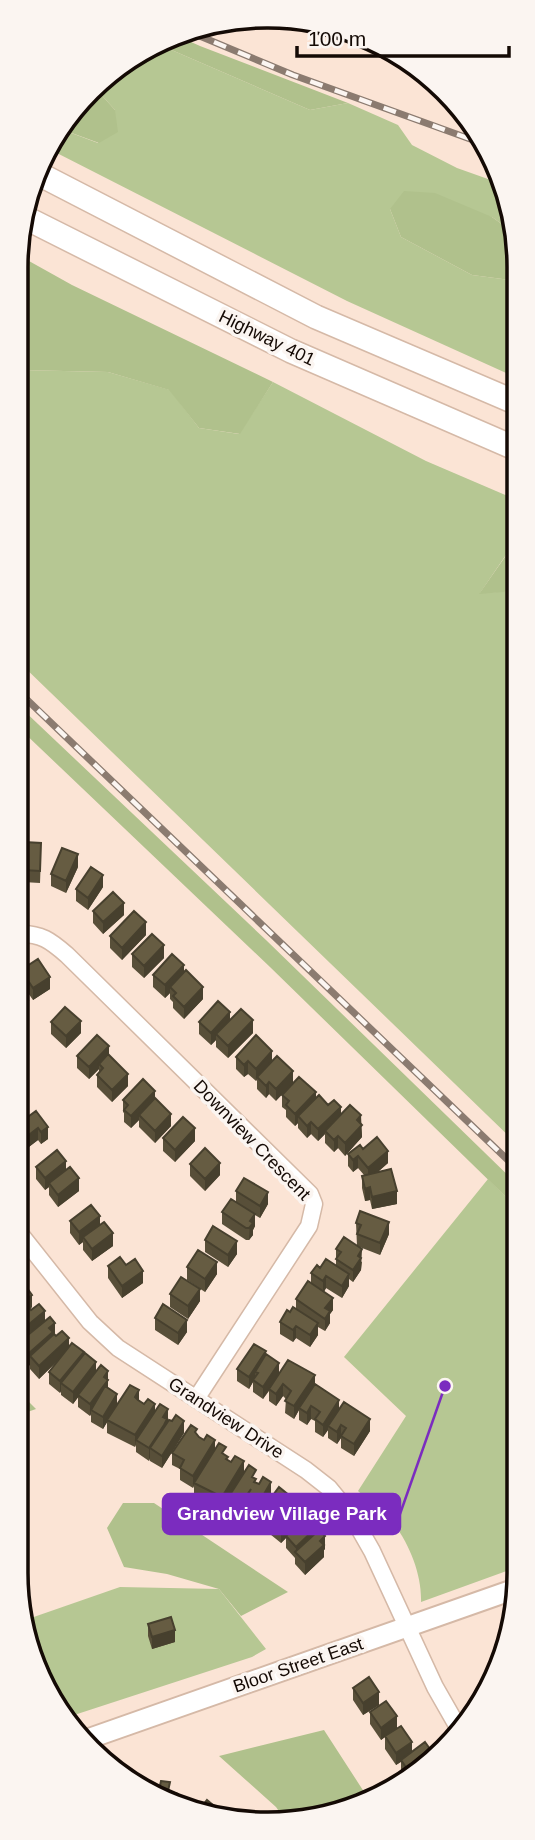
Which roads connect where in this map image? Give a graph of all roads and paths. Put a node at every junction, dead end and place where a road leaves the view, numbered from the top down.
1 (46, 177) edge
2 (33, 221) edge
3 (507, 399) edge
4 (507, 445) edge
5 (28, 933) edge
6 (28, 1244) edge
7 (196, 1399) junction
8 (506, 1592) edge
9 (408, 1627) junction
10 (455, 1722) edge
11 (93, 1737) edge

1 - 3 highway
2 - 4 highway, Highway 401
5 - 7 street, Downview Crescent
6 - 7 street, Grandview Drive
7 - 9 street, Grandview Drive
8 - 9 main road, Bloor Street East
9 - 10 street, Grandview Drive
9 - 11 main road, Bloor Street East

